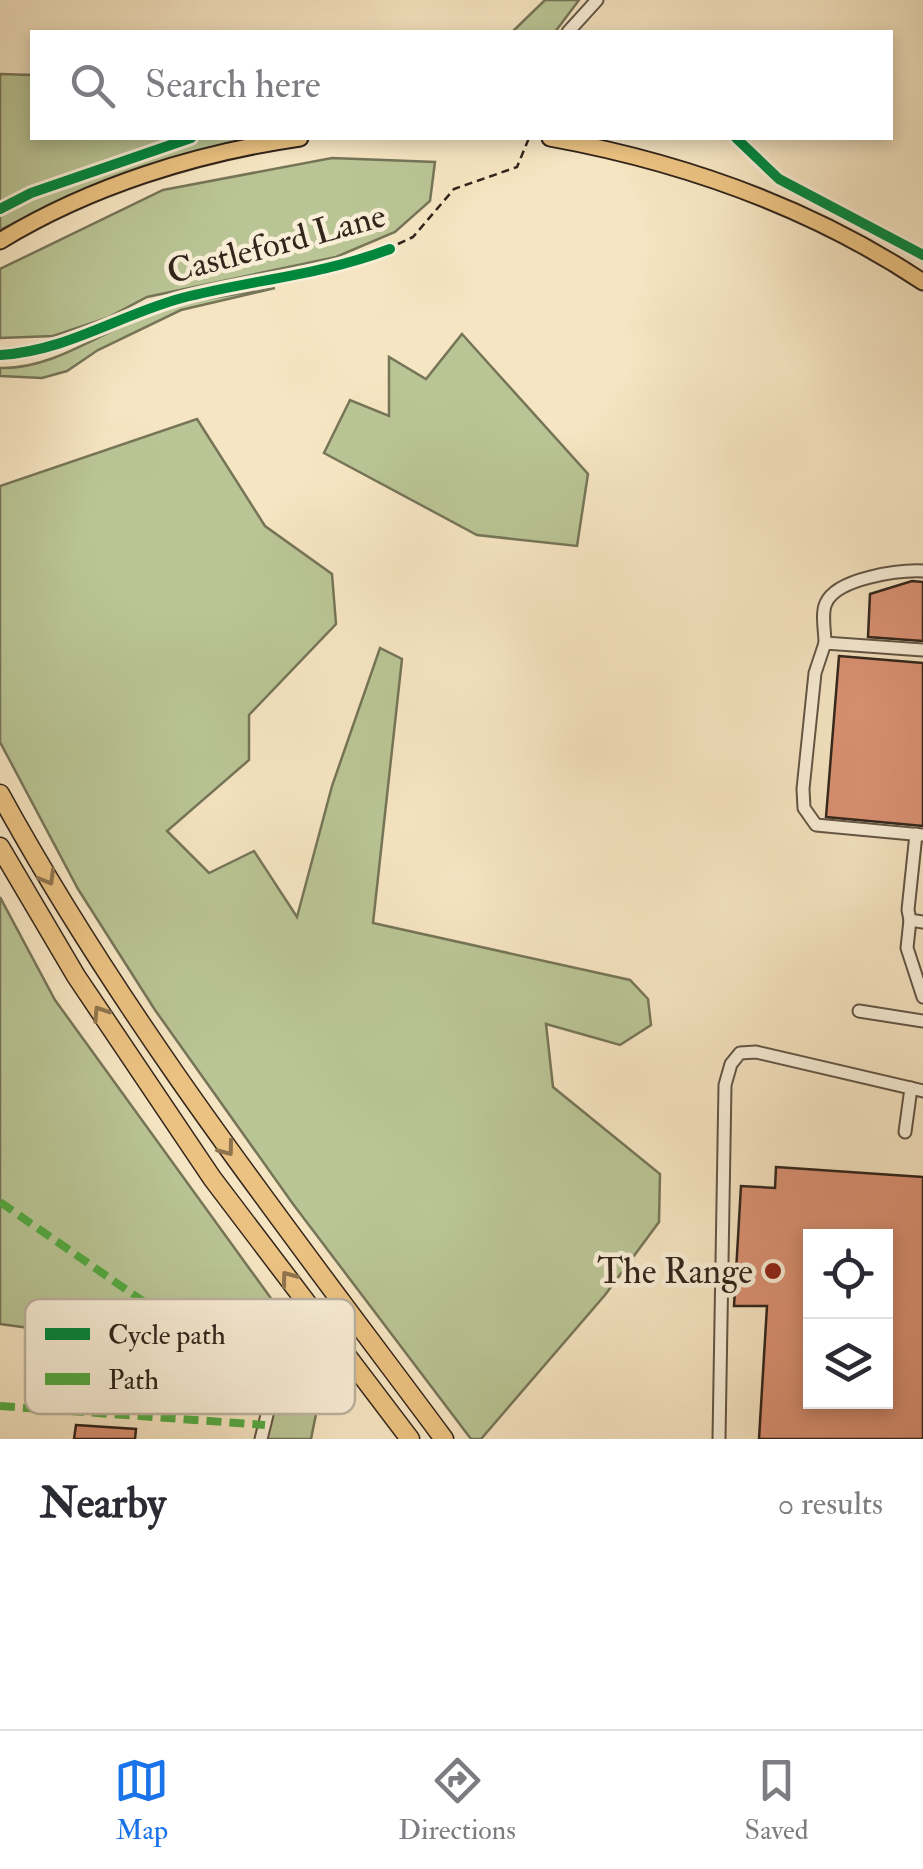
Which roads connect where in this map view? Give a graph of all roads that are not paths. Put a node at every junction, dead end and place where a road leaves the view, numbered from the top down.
1 (597, 0) edge
2 (570, 30) edge
3 (289, 140) edge
4 (559, 140) edge
5 (0, 241) edge
6 (390, 248) road end
7 (923, 282) edge
8 (0, 355) edge
9 (923, 571) edge
10 (825, 643) junction
11 (923, 650) edge
12 (0, 794) edge
13 (919, 834) edge
14 (0, 847) edge
15 (916, 921) edge
16 (923, 997) edge
17 (859, 1011) dead end
18 (923, 1021) edge
19 (917, 1089) edge
20 (906, 1132) dead end
21 (304, 1299) edge
22 (339, 1299) edge
23 (355, 1320) edge
24 (355, 1366) edge
25 (267, 1414) edge
26 (261, 1439) edge
27 (410, 1439) edge
28 (444, 1439) edge
29 (718, 1439) edge

1 - 2 street
3 - 5 main road
4 - 7 main road
6 - 8 street, Castleford Lane
9 - 10 street
10 - 11 street
10 - 13 street
12 -> 22 highway
13 - 15 street
21 -> 14 highway
15 - 16 street
17 - 18 street
19 - 20 street
19 - 29 street
23 -> 28 highway
27 -> 24 highway
25 - 26 street

